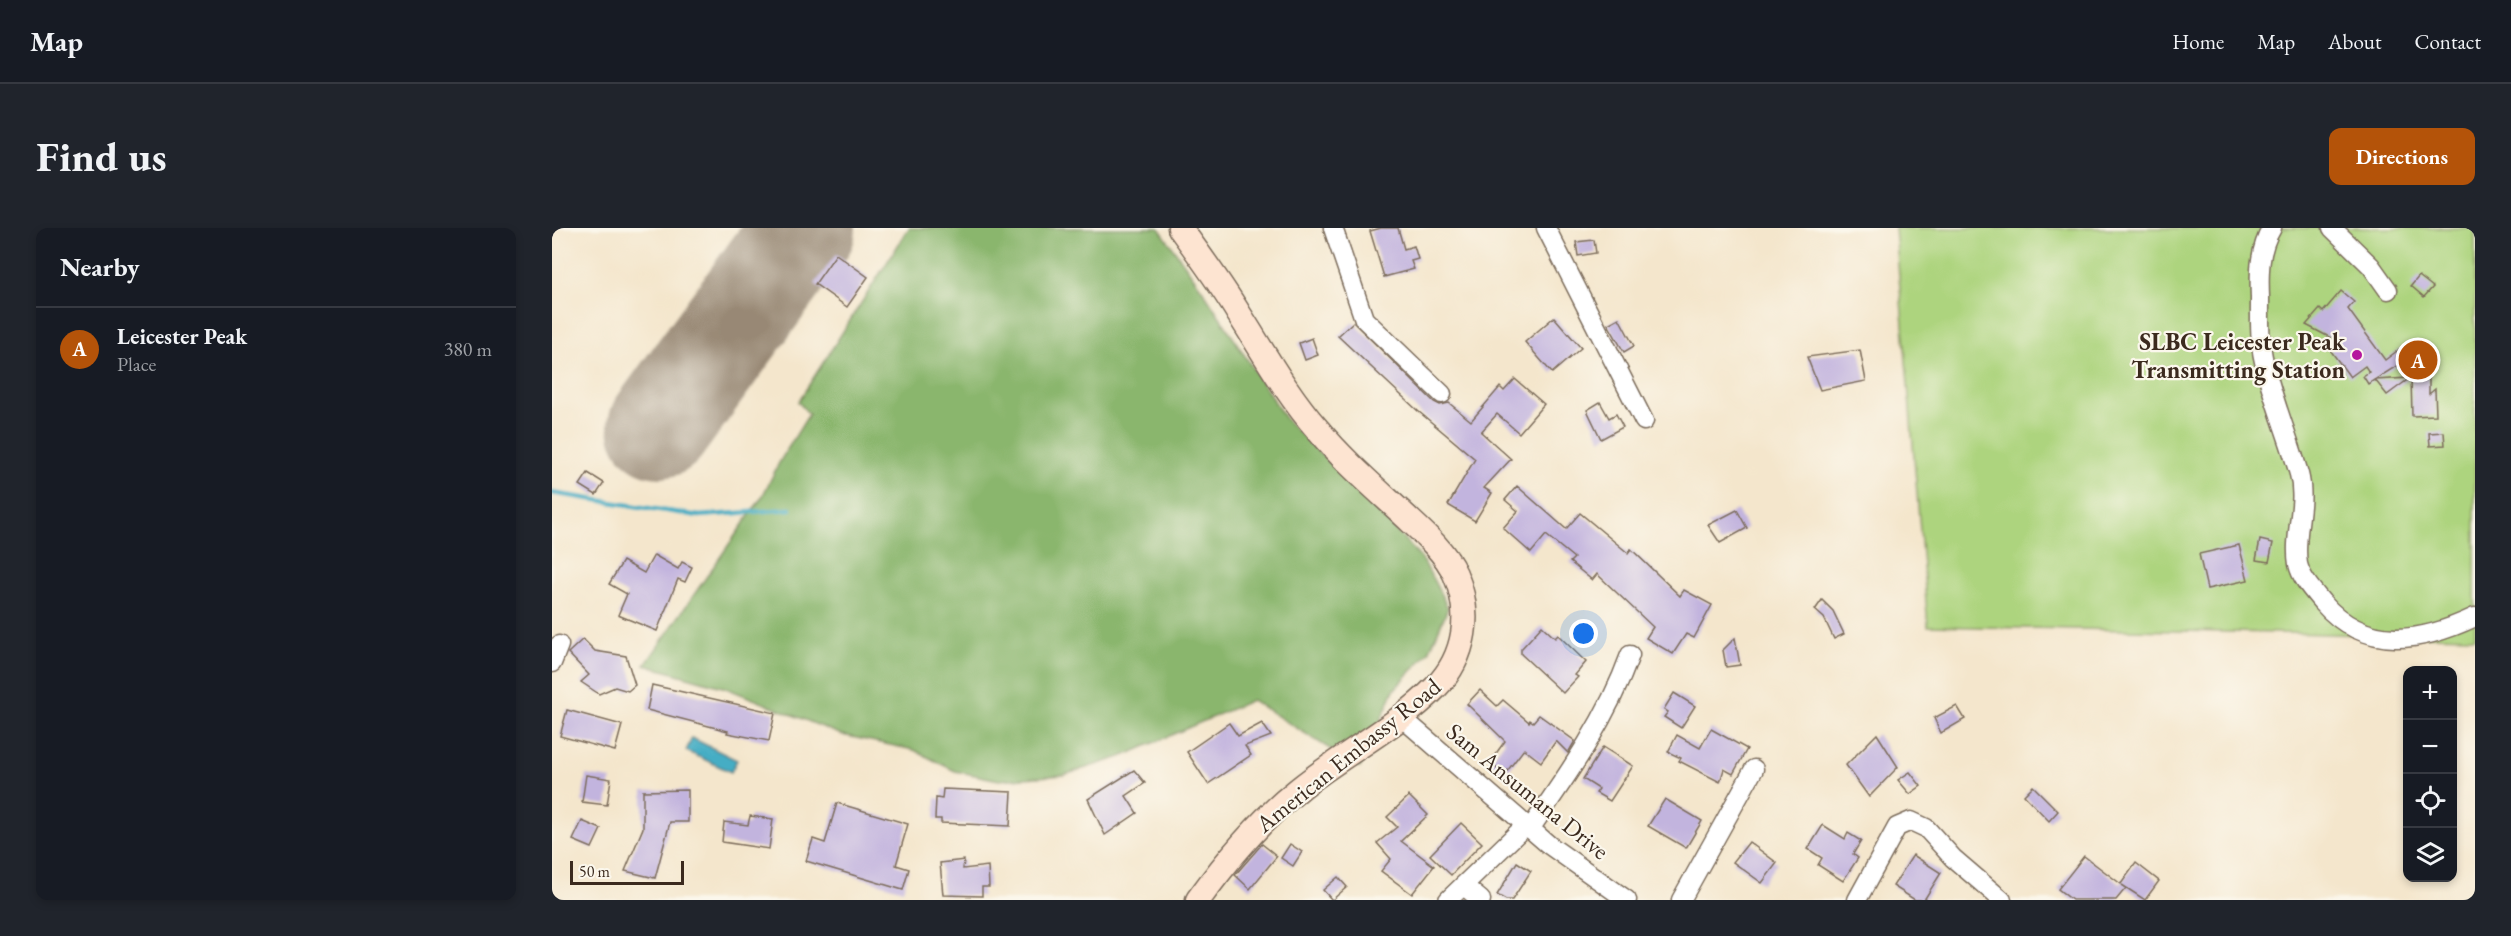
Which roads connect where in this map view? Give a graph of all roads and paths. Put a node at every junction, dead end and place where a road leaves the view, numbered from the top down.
1 (1180, 228) edge
2 (1333, 228) edge
3 (1546, 228) edge
4 (2272, 228) edge
5 (2332, 228) edge
6 (2388, 291) dead end
7 (1442, 394) dead end
8 (1644, 422) dead end
9 (2475, 617) edge
10 (559, 645) dead end
11 (1630, 655) dead end
12 (552, 663) edge
13 (1400, 716) junction
14 (1754, 770) dead end
15 (1528, 827) junction
16 (1464, 886) junction
17 (1198, 900) edge
18 (1448, 900) edge
19 (1481, 900) edge
20 (1627, 900) edge
21 (1681, 900) edge
22 (1857, 900) edge
23 (2002, 900) edge

1 - 13 street, American Embassy Road
2 - 7 street
3 - 8 street
4 - 9 street
5 - 6 street
10 - 12 street
11 - 15 street
13 - 15 street, Sam Ansumana Drive
13 - 17 street, American Embassy Road
14 - 21 street
15 - 16 street
15 - 20 street, Sam Ansumana Drive
16 - 18 street
16 - 19 street
22 - 23 street

